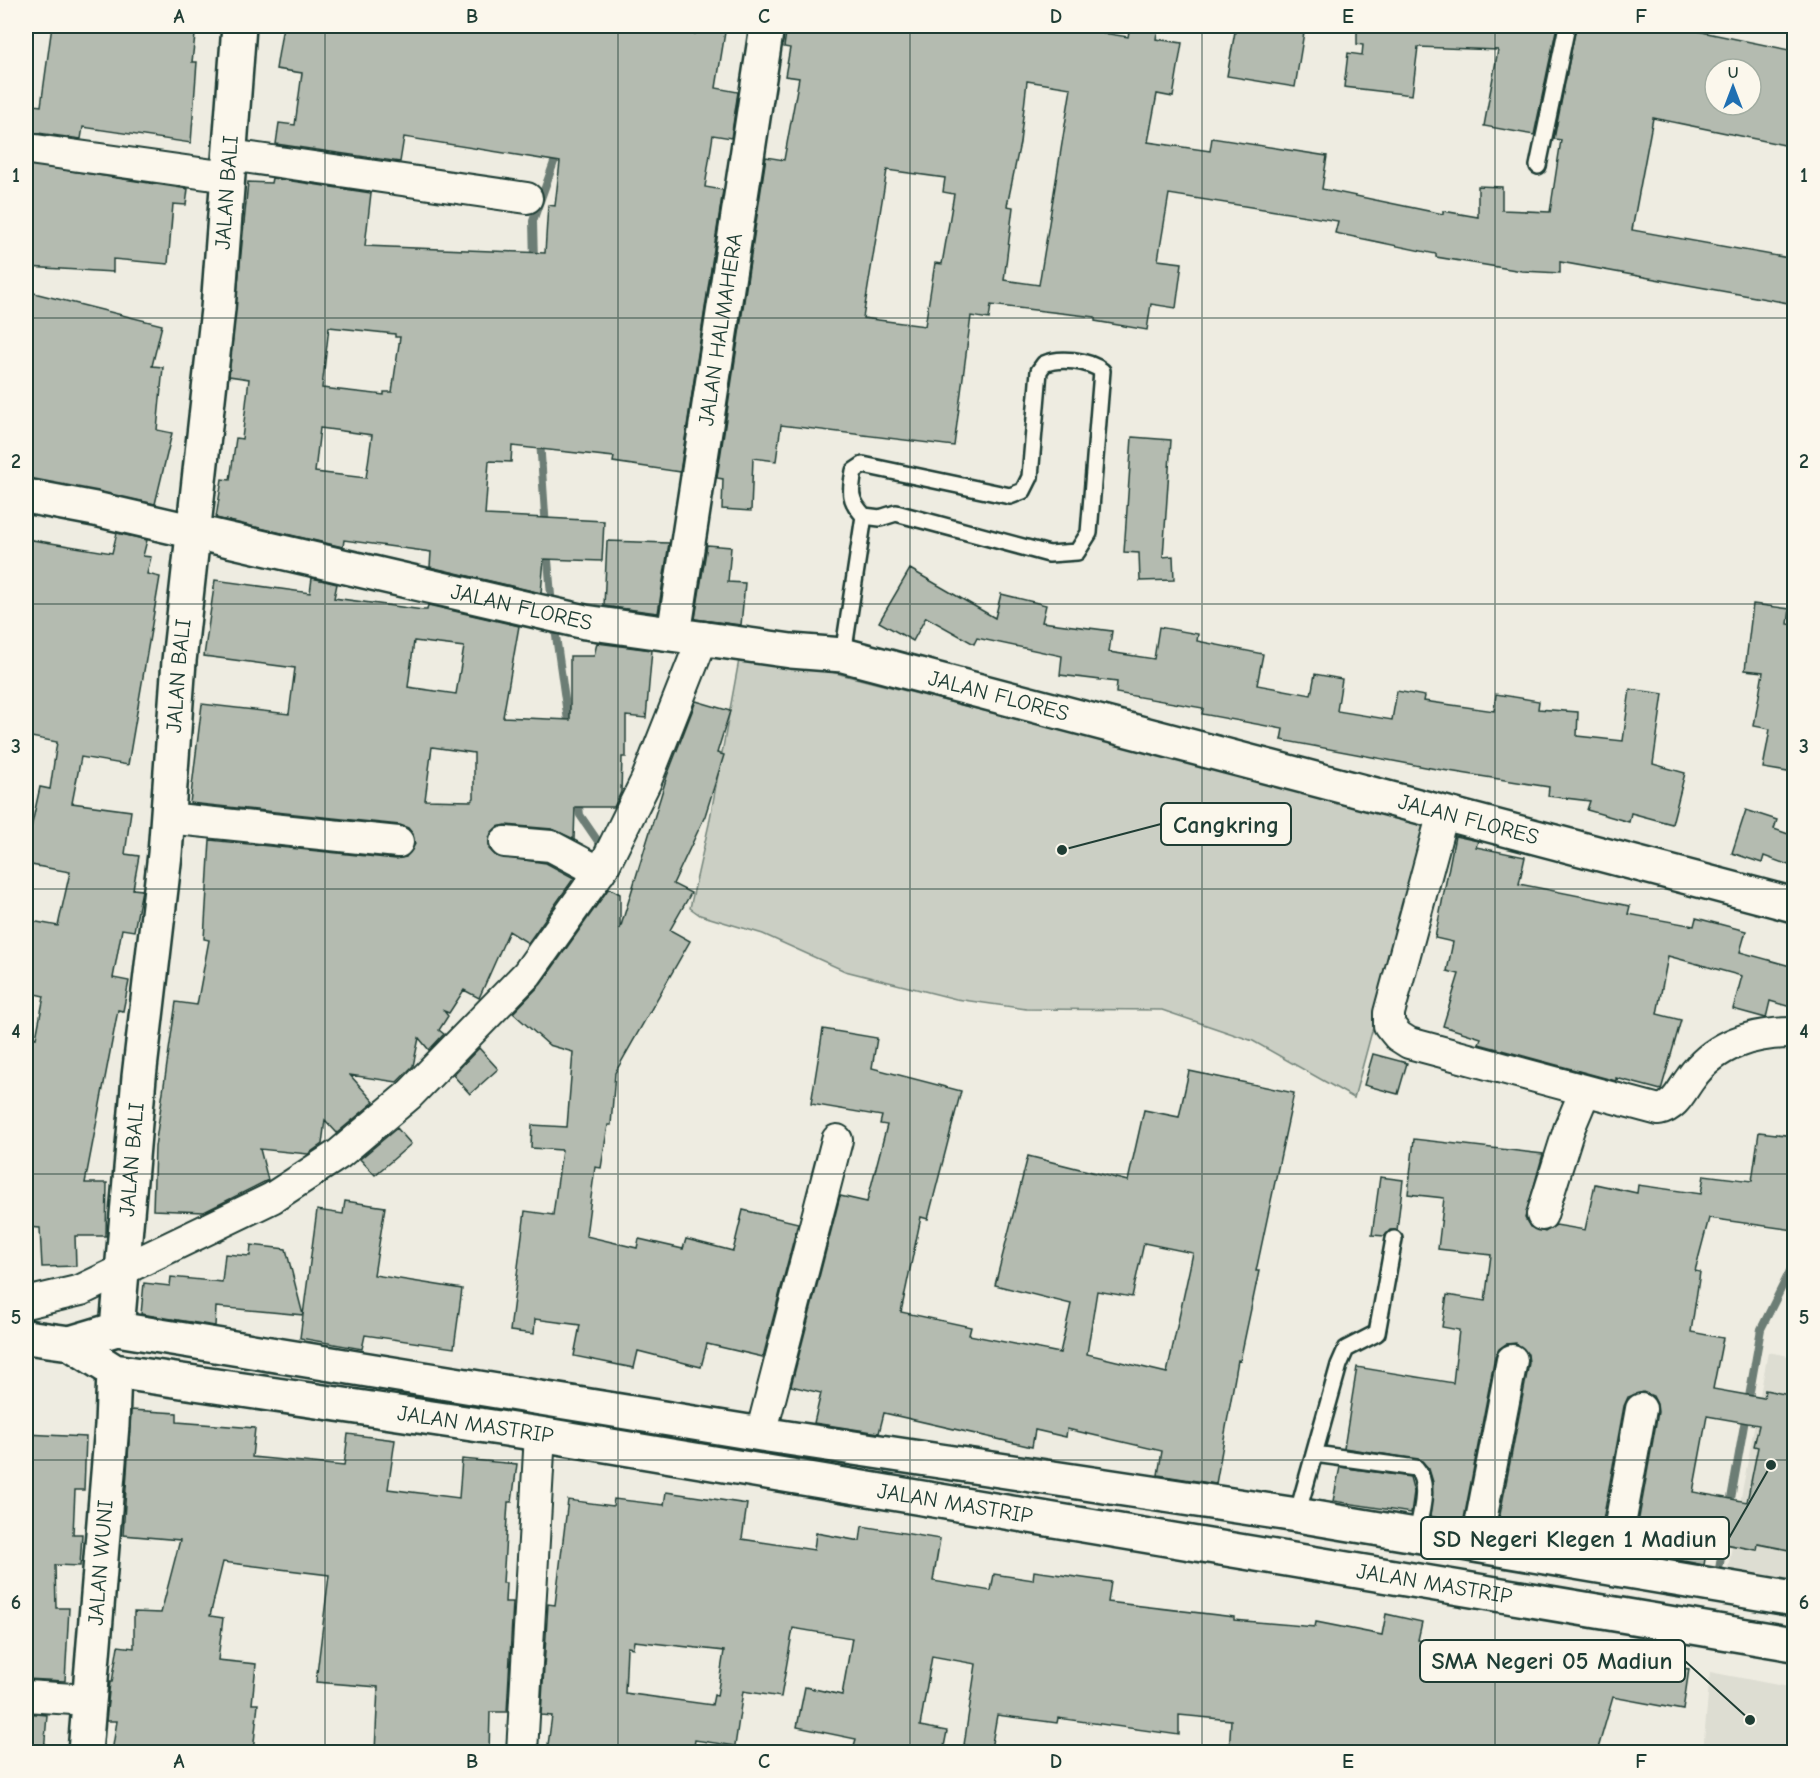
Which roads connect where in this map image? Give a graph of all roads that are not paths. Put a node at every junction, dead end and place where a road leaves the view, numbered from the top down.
1 (239, 26) edge
2 (767, 26) edge
3 (1567, 26) edge
4 (36, 150) dead end
5 (229, 166) junction
6 (1538, 166) dead end
7 (527, 198) dead end
8 (26, 496) edge
9 (864, 516) junction
10 (194, 532) junction
11 (689, 635) junction
12 (843, 655) junction
13 (1443, 813) junction
14 (167, 819) junction
15 (398, 842) dead end
16 (505, 842) dead end
17 (602, 869) junction
18 (1794, 905) edge
19 (1794, 1033) edge
20 (1585, 1091) junction
21 (837, 1140) dead end
22 (1542, 1215) dead end
23 (1394, 1239) dead end
24 (123, 1270) junction
25 (26, 1303) edge
26 (117, 1329) junction
27 (26, 1337) edge
28 (70, 1343) junction
29 (1512, 1360) dead end
30 (114, 1371) junction
31 (1641, 1410) dead end
32 (540, 1434) junction
33 (761, 1434) junction
34 (1315, 1454) junction
35 (930, 1458) junction
36 (925, 1498) junction
37 (1297, 1515) junction
38 (1416, 1536) junction
39 (1476, 1546) junction
40 (1612, 1569) junction
41 (1794, 1599) edge
42 (1794, 1644) edge
43 (26, 1696) edge
44 (89, 1700) junction
45 (85, 1752) edge
46 (522, 1752) edge

1 - 5 main road, JALAN BALI
2 - 11 main road, JALAN HALMAHERA
3 - 6 lane
4 - 5 street
5 - 7 street
5 - 10 main road, JALAN BALI
8 - 10 main road, JALAN FLORES
9 - 9 lane
9 - 12 lane
10 - 11 main road, JALAN FLORES
10 - 14 main road, JALAN BALI
11 - 12 main road, JALAN FLORES
11 - 17 street
12 - 13 main road, JALAN FLORES
13 - 18 main road, JALAN FLORES
13 - 20 street
14 - 15 street
14 - 24 main road, JALAN BALI
16 - 17 street
17 - 24 street
19 - 20 street
20 - 22 street
21 - 33 street
23 - 34 lane
24 - 25 street
24 - 26 main road, JALAN BALI
26 - 28 main road
26 - 33 main road, JALAN MASTRIP
27 - 28 main road
28 - 30 main road
29 - 39 street
30 - 32 main road, JALAN MASTRIP
30 - 44 main road, JALAN WUNI
31 - 40 street
32 - 36 main road, JALAN MASTRIP
32 - 46 street
33 - 35 main road, JALAN MASTRIP
34 - 37 lane
34 - 38 lane
35 - 36 main road
35 - 37 main road, JALAN MASTRIP
36 - 42 main road, JALAN MASTRIP
37 - 38 main road, JALAN MASTRIP
38 - 39 main road, JALAN MASTRIP
39 - 40 main road, JALAN MASTRIP
40 - 41 main road, JALAN MASTRIP
43 - 44 street
44 - 45 main road, JALAN WUNI

